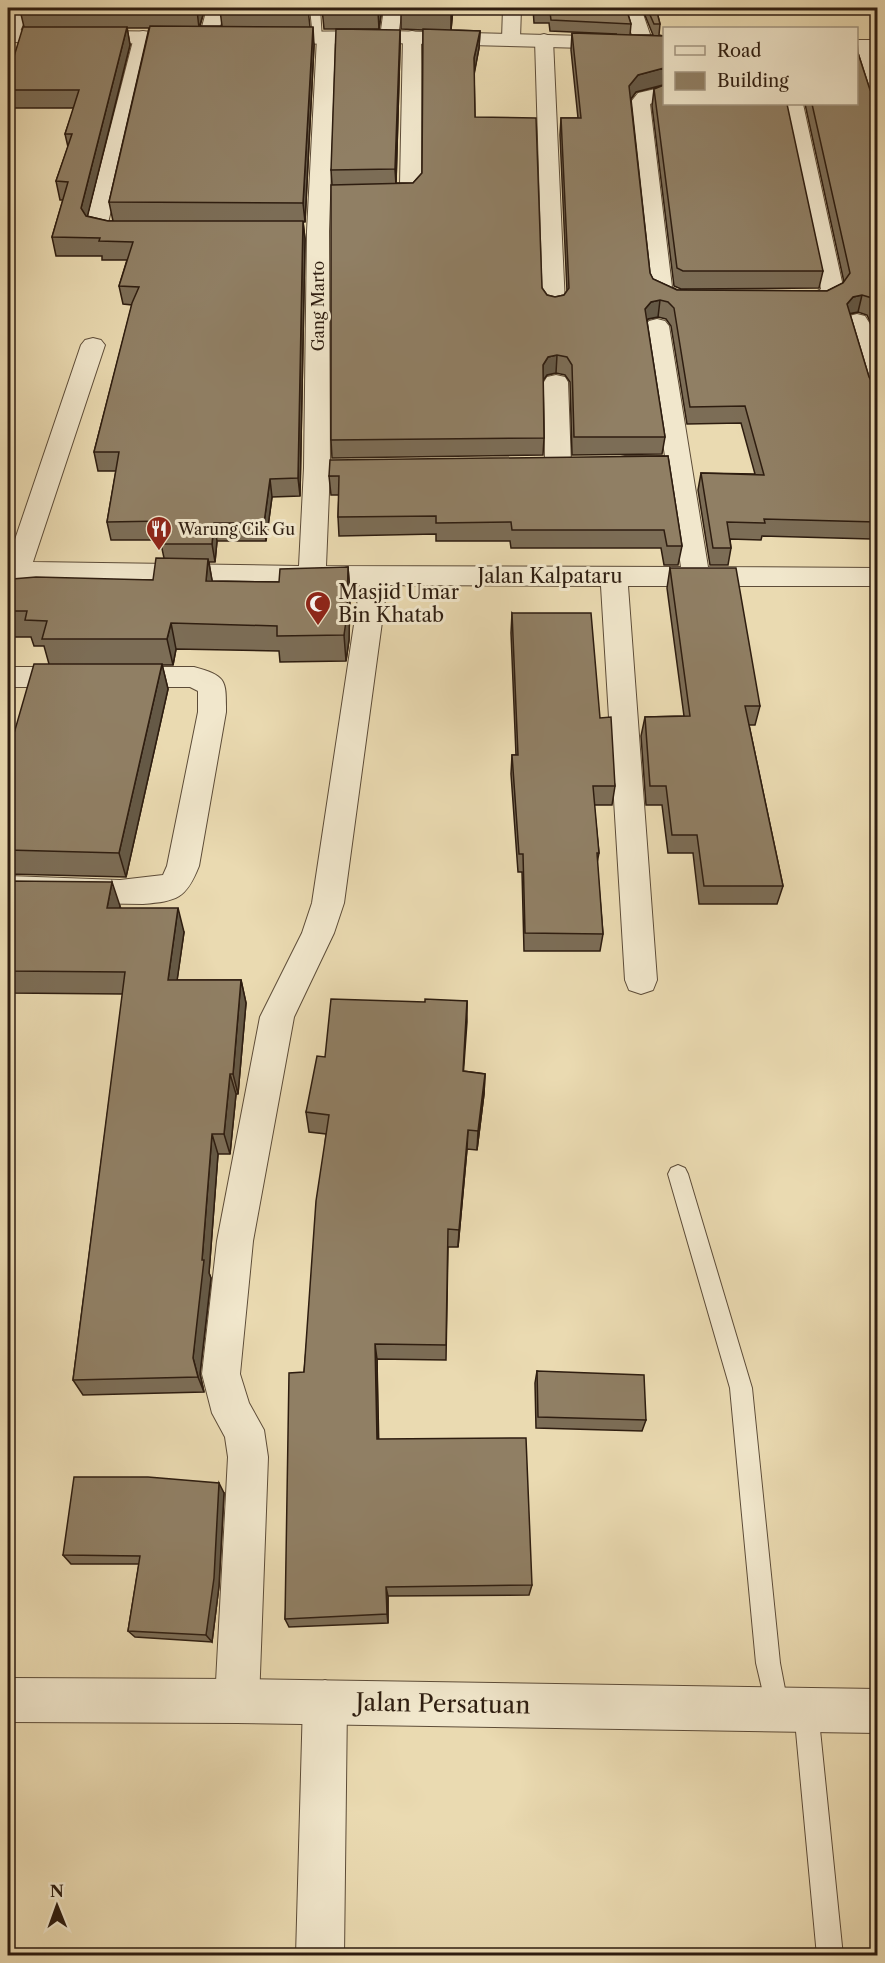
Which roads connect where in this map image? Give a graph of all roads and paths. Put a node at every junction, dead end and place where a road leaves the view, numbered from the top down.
1 (21, 8) edge
2 (216, 8) edge
3 (315, 8) edge
4 (393, 8) edge
5 (512, 8) edge
6 (632, 8) edge
7 (8, 36) edge
8 (143, 37) junction
9 (389, 37) junction
10 (208, 38) junction
11 (230, 38) edge
12 (252, 38) edge
13 (322, 38) junction
14 (412, 38) junction
15 (511, 39) junction
16 (544, 40) junction
17 (643, 43) junction
18 (663, 44) edge
19 (864, 46) edge
20 (663, 93) edge
21 (793, 105) edge
22 (878, 106) edge
23 (319, 194) junction
24 (147, 231) edge
25 (720, 298) edge
26 (766, 298) edge
27 (554, 305) edge
28 (856, 321) dead end
29 (657, 326) dead end
30 (93, 345) dead end
31 (556, 381) dead end
32 (878, 394) edge
33 (679, 464) junction
34 (13, 570) edge
35 (312, 574) junction
36 (614, 575) junction
37 (375, 576) junction
38 (696, 576) junction
39 (878, 577) edge
40 (8, 598) edge
41 (8, 677) edge
42 (8, 889) edge
43 (641, 980) dead end
44 (678, 1174) dead end
45 (8, 1700) edge
46 (237, 1701) junction
47 (325, 1702) junction
48 (792, 1710) junction
49 (878, 1711) edge
50 (320, 1956) edge
51 (830, 1956) edge

1 - 7 street
2 - 10 street
3 - 13 lane
4 - 9 street
5 - 15 street
6 - 17 street
7 - 8 street
8 - 10 street
8 - 24 street
9 - 13 street
9 - 14 street
10 - 11 street
12 - 13 street
13 - 23 street, Gang Marto
14 - 15 street
14 - 23 street
15 - 16 street
16 - 17 street
16 - 27 street
17 - 18 street
19 - 22 street
20 - 25 street
21 - 26 street
23 - 35 street, Gang Marto
28 - 32 street
29 - 33 street
30 - 34 street
31 - 33 street
33 - 38 street
34 - 35 street, Jalan Kalpataru
34 - 40 street
35 - 37 street, Jalan Kalpataru
36 - 37 street, Jalan Kalpataru
36 - 38 street, Jalan Kalpataru
36 - 43 street
37 - 46 street
38 - 39 street, Jalan Kalpataru
41 - 42 street
44 - 48 lane
45 - 46 street, Jalan Persatuan
46 - 47 street, Jalan Persatuan
47 - 48 street, Jalan Persatuan
47 - 50 street
48 - 49 street, Jalan Persatuan
48 - 51 lane

